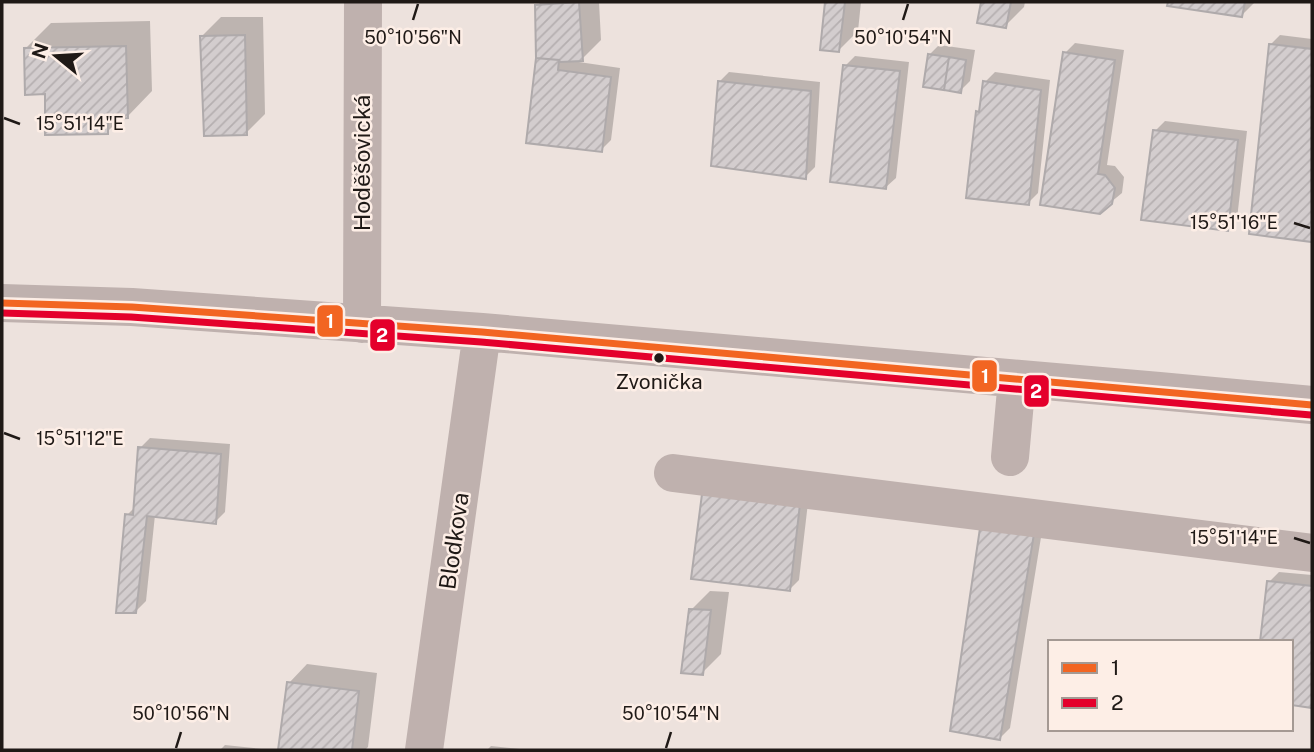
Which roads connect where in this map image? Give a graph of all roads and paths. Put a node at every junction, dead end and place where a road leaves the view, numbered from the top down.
1 (363, 2) edge
2 (2, 303) edge
3 (362, 324) junction
4 (482, 332) junction
5 (1017, 379) junction
6 (1312, 405) edge
7 (1010, 457) dead end
8 (673, 472) dead end
9 (1312, 553) edge
10 (424, 750) edge

1 - 3 street, Hoděšovická
2 - 3 street
3 - 4 street
4 - 5 street
4 - 10 street, Blodkova
5 - 6 street
5 - 7 street
8 - 9 street

